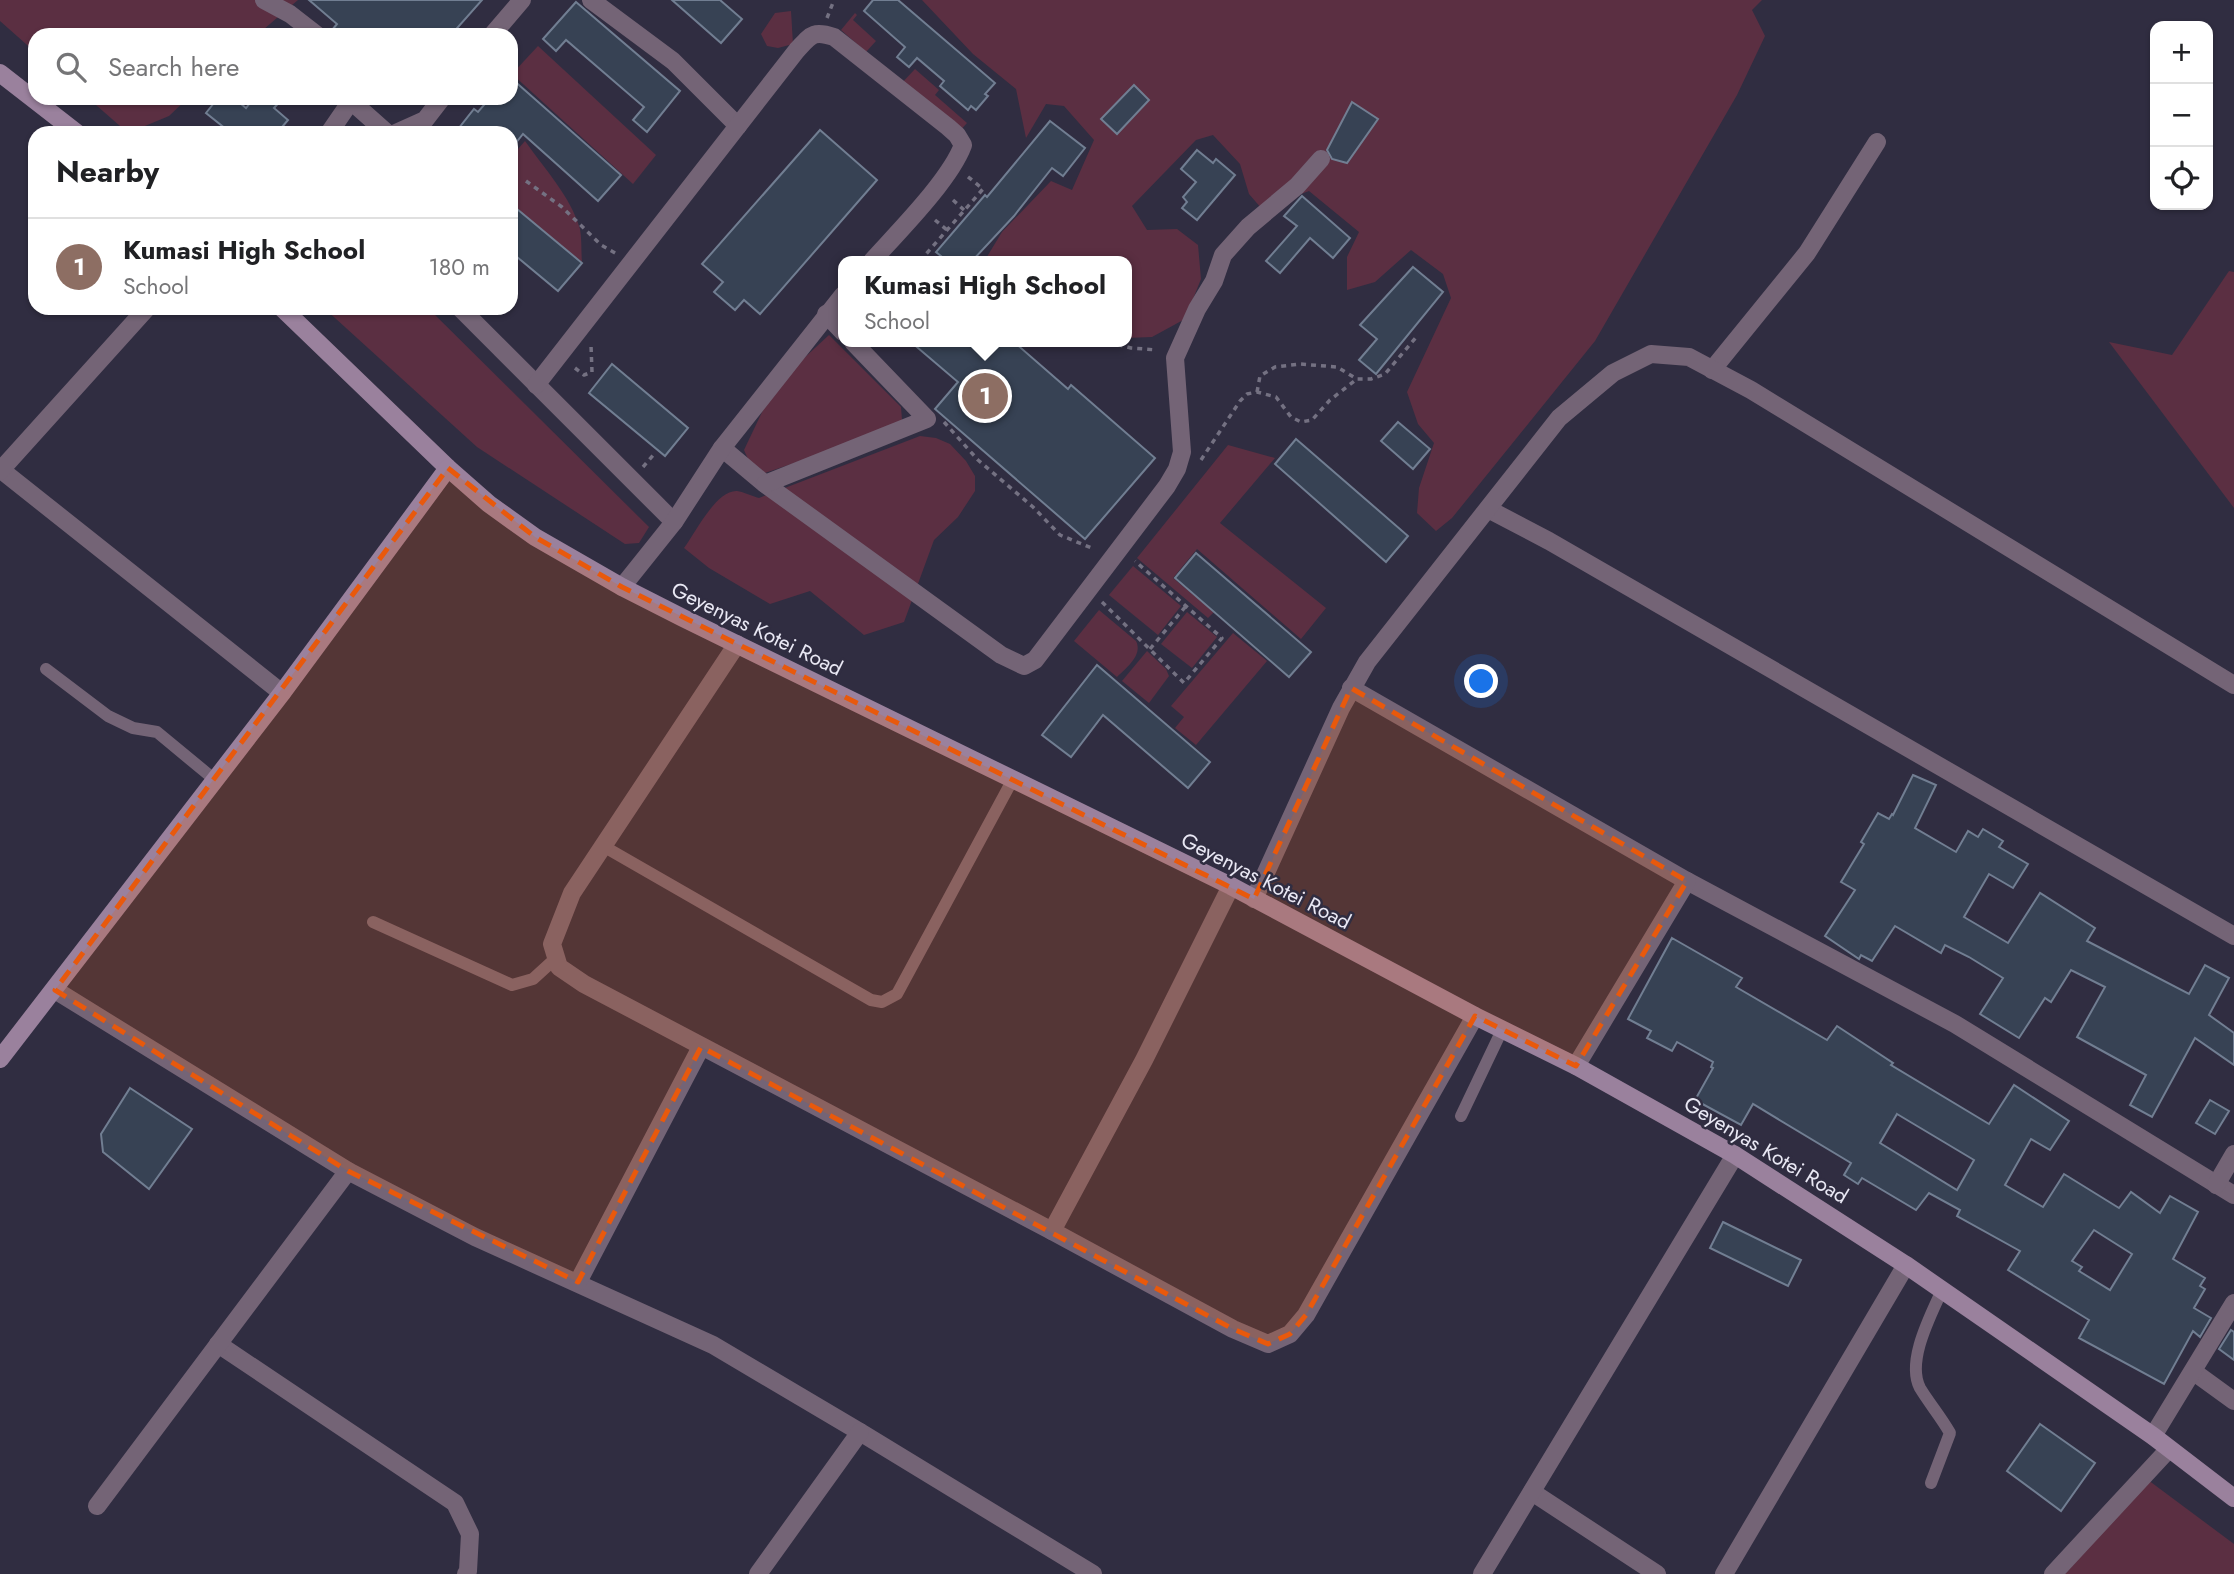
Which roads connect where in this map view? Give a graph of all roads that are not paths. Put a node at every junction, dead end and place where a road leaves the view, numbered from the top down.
1 (264, 0) edge
2 (522, 0) edge
3 (591, 0) edge
4 (308, 28) edge
5 (498, 28) edge
6 (0, 73) edge
7 (28, 95) edge
8 (41, 105) edge
9 (348, 105) edge
10 (356, 105) edge
11 (437, 105) edge
12 (68, 126) edge
13 (334, 126) edge
14 (379, 126) edge
15 (412, 126) edge
16 (738, 126) junction
17 (1877, 142) dead end
18 (1321, 159) dead end
19 (876, 256) edge
20 (838, 301) edge
21 (826, 314) junction
22 (141, 315) edge
23 (289, 315) edge
24 (467, 315) edge
25 (838, 327) edge
26 (858, 347) edge
27 (1712, 370) junction
28 (536, 385) junction
29 (722, 448) junction
30 (447, 468) junction
31 (0, 470) edge
32 (765, 484) junction
33 (1488, 509) junction
34 (674, 522) junction
35 (622, 587) junction
36 (737, 645) junction
37 (46, 669) dead end
38 (2234, 685) edge
39 (1351, 688) junction
40 (282, 693) junction
41 (1013, 779) junction
42 (215, 780) junction
43 (603, 846) junction
44 (1687, 881) junction
45 (1231, 886) junction
46 (1254, 899) junction
47 (373, 922) dead end
48 (2234, 936) edge
49 (556, 958) junction
50 (55, 990) junction
51 (1475, 1016) junction
52 (1502, 1030) junction
53 (701, 1047) junction
54 (0, 1059) edge
55 (1576, 1066) junction
56 (1461, 1116) dead end
57 (2234, 1154) edge
58 (1735, 1155) junction
59 (348, 1171) junction
60 (2216, 1185) junction
61 (2234, 1195) edge
62 (1052, 1231) junction
63 (1906, 1265) junction
64 (578, 1282) junction
65 (1942, 1290) junction
66 (2234, 1303) edge
67 (218, 1344) junction
68 (2194, 1372) junction
69 (2234, 1401) edge
70 (860, 1432) junction
71 (2153, 1436) junction
72 (2169, 1449) junction
73 (1931, 1483) dead end
74 (1532, 1492) junction
75 (2234, 1498) edge
76 (97, 1506) dead end
77 (466, 1574) edge
78 (758, 1574) edge
79 (1093, 1574) edge
80 (1482, 1574) edge
81 (1657, 1574) edge
82 (1724, 1574) edge
83 (2053, 1574) edge

1 - 4 street
2 - 5 street
3 - 16 street
6 - 7 street
8 - 12 street
9 - 13 street
10 - 14 street
11 - 15 street
16 - 19 street
16 - 28 street
17 - 27 street
18 - 32 street
20 - 21 street
21 - 25 street
21 - 29 street
22 - 31 street
23 - 30 street, Geyenyas Kotei Road
24 - 28 street
26 - 32 street
27 - 33 street
27 - 38 street
28 - 34 street
29 - 32 street
29 - 34 street
30 - 35 street, Geyenyas Kotei Road
30 - 40 street
31 - 40 street
33 - 39 street
33 - 48 street
34 - 35 street
35 - 36 street, Geyenyas Kotei Road
36 - 41 street, Geyenyas Kotei Road
36 - 43 street
37 - 42 lane
39 - 44 street
39 - 46 street
40 - 42 street
41 - 43 lane
41 - 45 street, Geyenyas Kotei Road
42 - 50 street
43 - 49 street
44 - 55 street
44 - 60 street
45 - 46 street, Geyenyas Kotei Road
45 - 62 street
46 - 51 street, Geyenyas Kotei Road
47 - 49 lane
49 - 53 street
50 - 54 street
50 - 59 street
51 - 52 street, Geyenyas Kotei Road
51 - 62 street
52 - 55 street, Geyenyas Kotei Road
52 - 56 lane
53 - 62 street
53 - 64 street
55 - 58 street, Geyenyas Kotei Road
57 - 60 street
58 - 63 street, Geyenyas Kotei Road
58 - 74 street
59 - 64 street
59 - 67 street
60 - 61 street
63 - 65 street, Geyenyas Kotei Road
63 - 82 street
64 - 70 street
65 - 71 street, Geyenyas Kotei Road
65 - 73 lane
66 - 68 street
67 - 76 street
67 - 77 street
68 - 69 street
68 - 71 street
70 - 78 street
70 - 79 street
71 - 72 street, Geyenyas Kotei Road
72 - 75 street, Geyenyas Kotei Road
72 - 83 street
74 - 80 street
74 - 81 street

